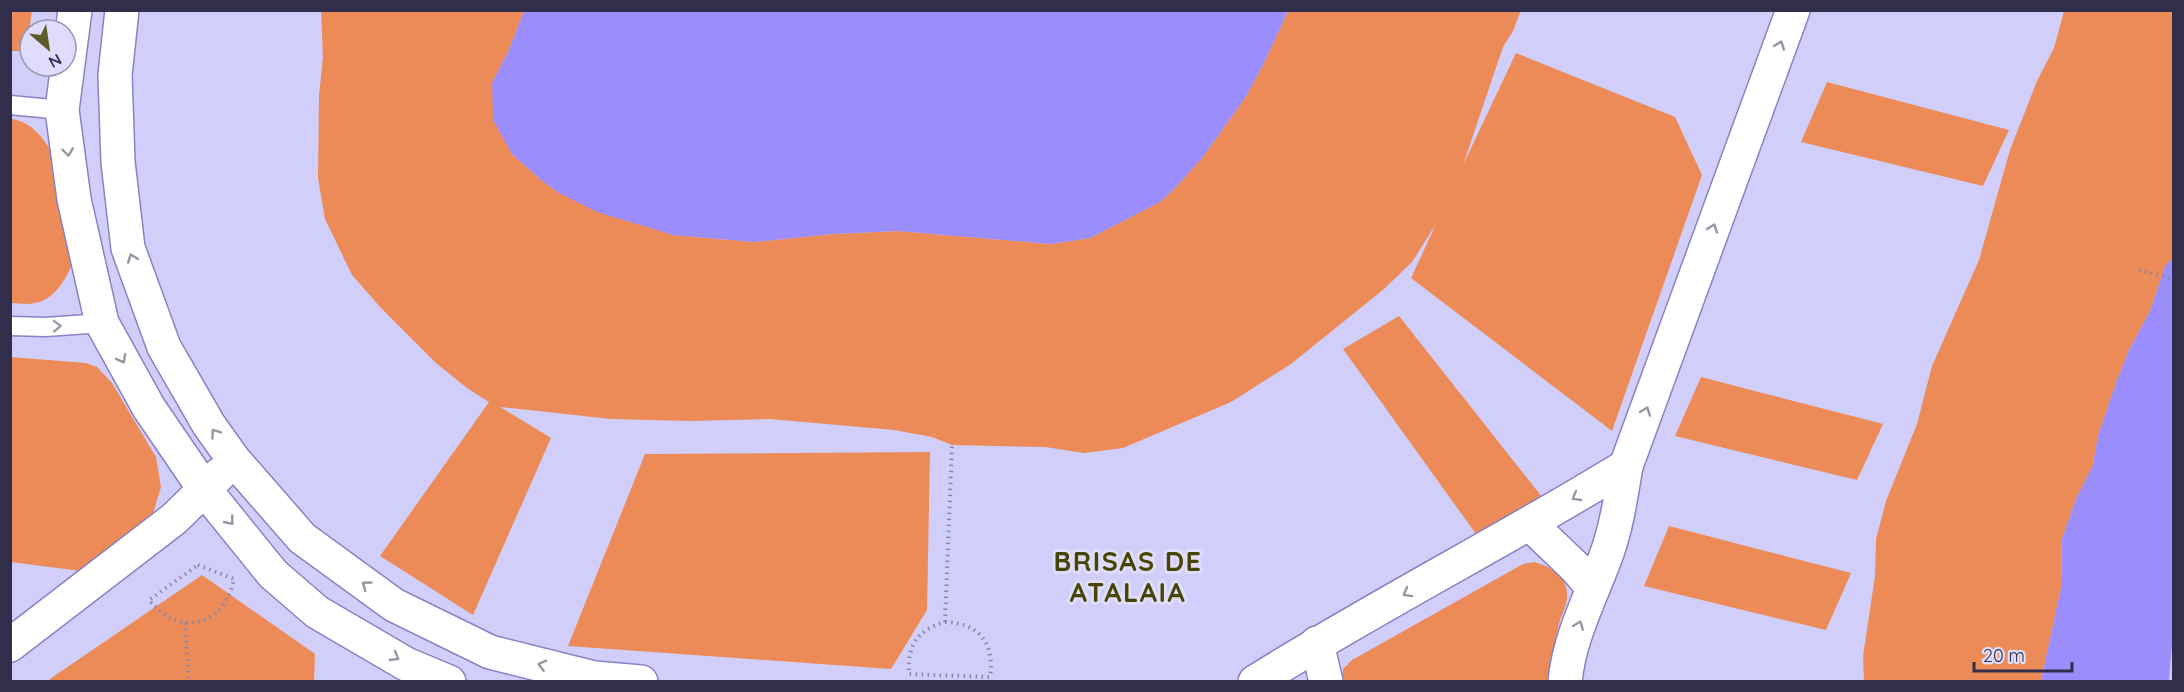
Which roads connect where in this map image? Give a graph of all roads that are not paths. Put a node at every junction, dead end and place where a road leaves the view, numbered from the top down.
1 (75, 10) edge
2 (122, 10) edge
3 (1793, 10) edge
4 (10, 105) edge
5 (62, 110) junction
6 (102, 323) junction
7 (10, 326) edge
8 (234, 460) junction
9 (1626, 466) junction
10 (204, 490) junction
11 (1530, 524) junction
12 (1593, 588) junction
13 (1317, 644) junction
14 (10, 645) edge
15 (448, 681) edge
16 (641, 681) edge
17 (1255, 681) edge
18 (1326, 681) edge
19 (1565, 681) edge

1 - 5 street
8 -> 2 street
9 -> 3 street
4 - 5 lane
5 -> 6 street
7 -> 6 lane
6 -> 10 street
8 - 10 street
16 -> 8 street
9 -> 11 street
9 - 12 street
10 - 14 street
10 -> 15 street
11 - 12 street
11 -> 13 street
19 -> 12 street
13 - 17 street
13 - 18 street

